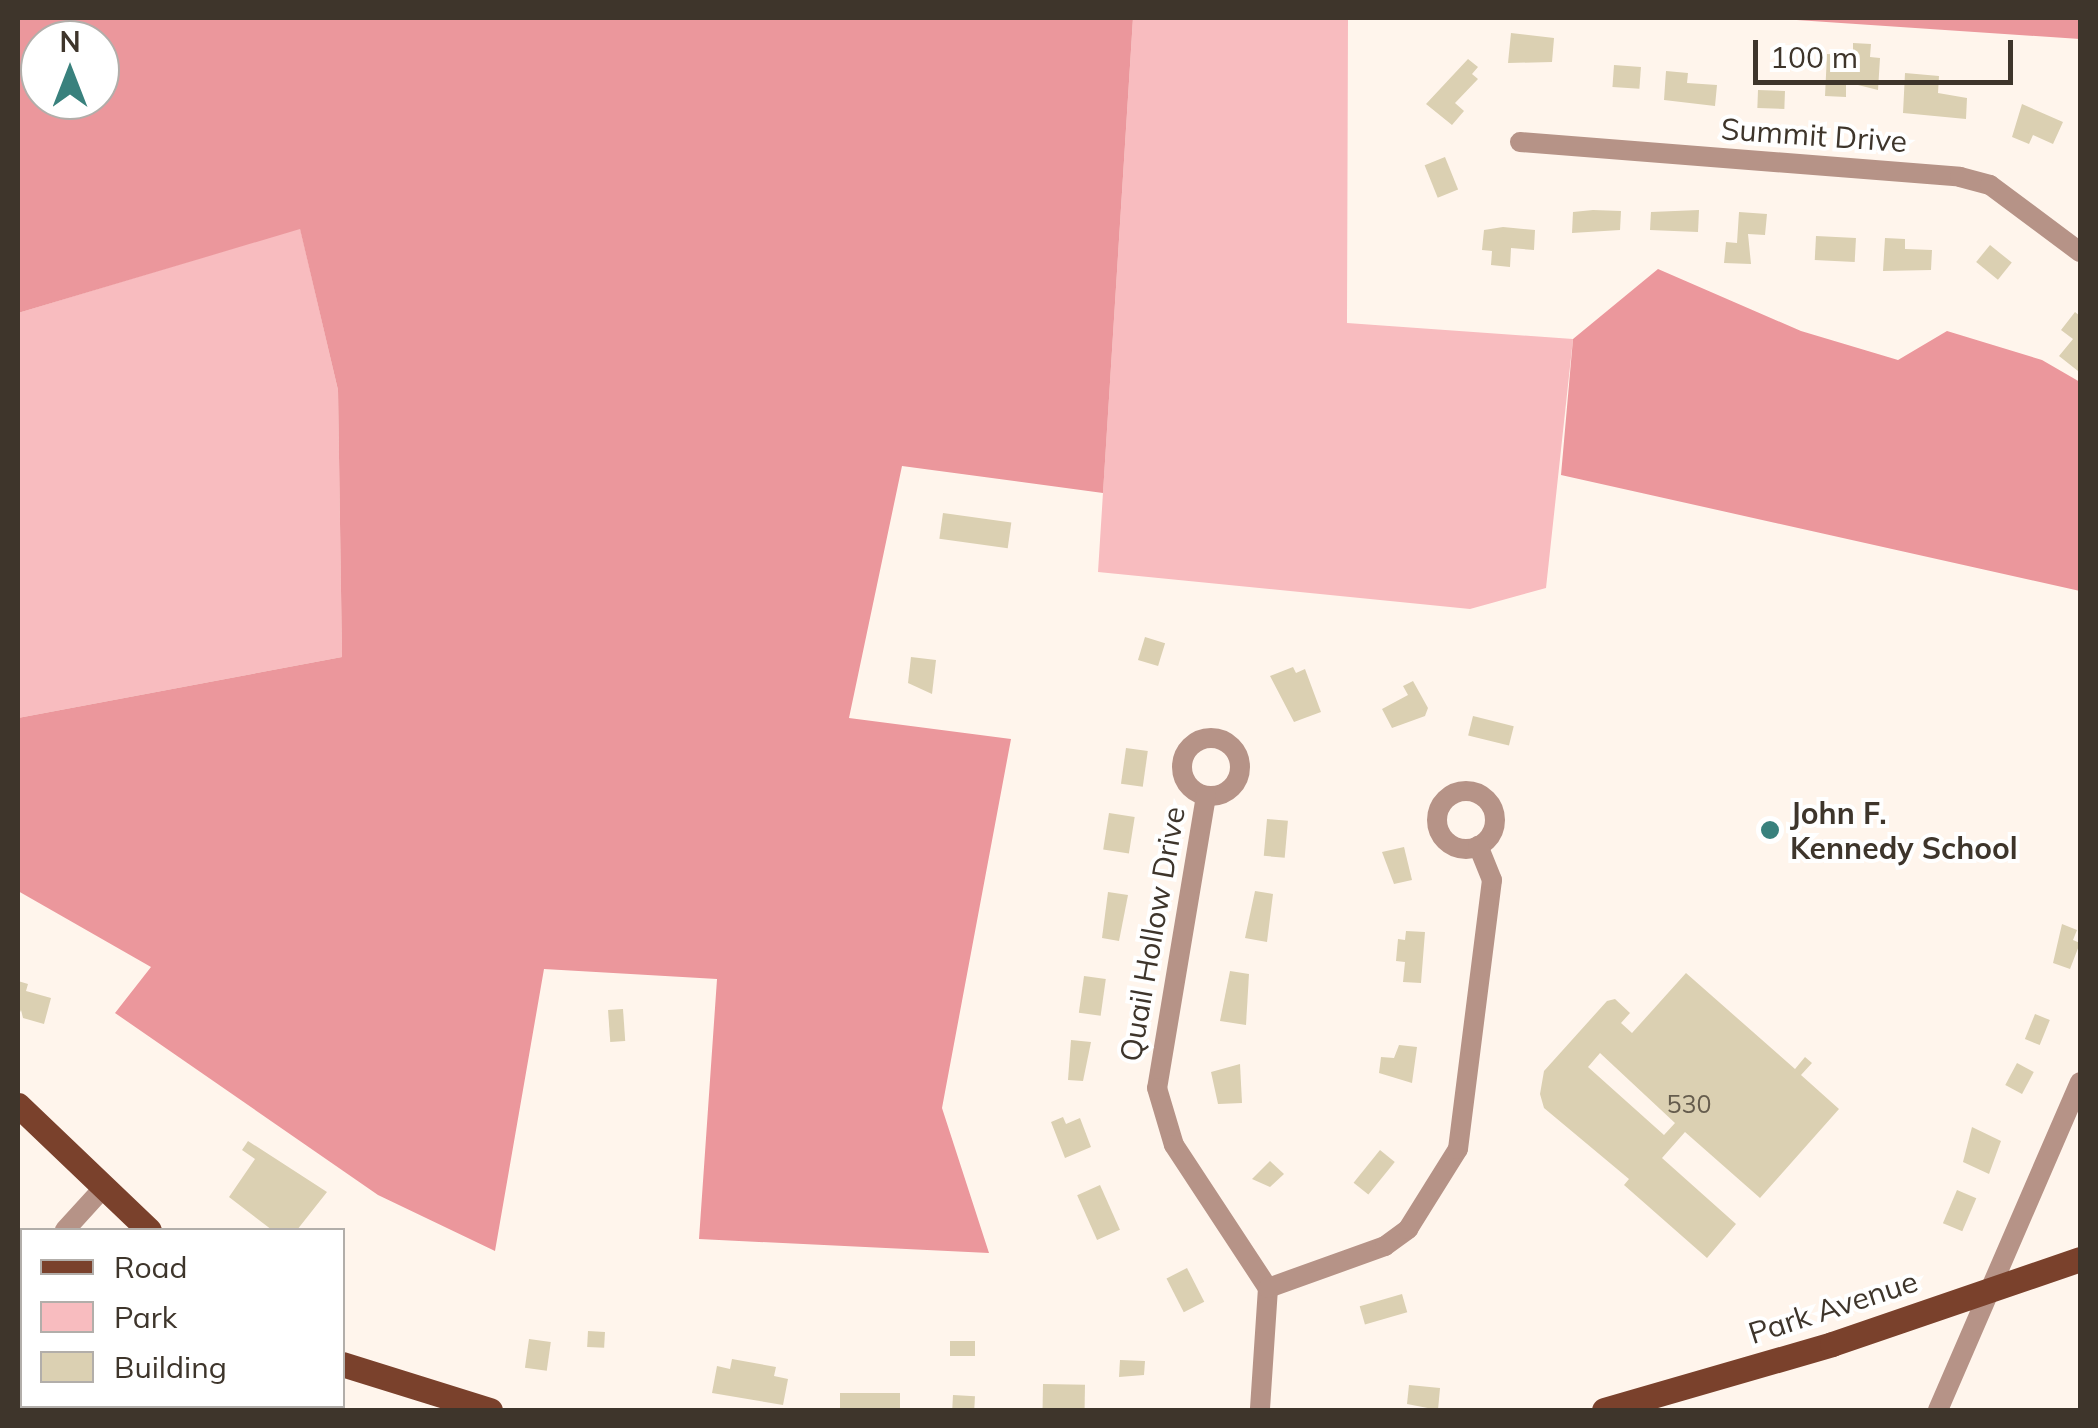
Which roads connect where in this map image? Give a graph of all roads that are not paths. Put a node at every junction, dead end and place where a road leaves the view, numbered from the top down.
1 (1520, 142) dead end
2 (2080, 252) edge
3 (1206, 796) dead end
4 (1478, 846) dead end
5 (2080, 1082) edge
6 (18, 1105) edge
7 (105, 1186) junction
8 (67, 1228) edge
9 (147, 1228) edge
10 (2080, 1259) edge
11 (1268, 1288) junction
12 (1994, 1288) junction
13 (345, 1365) edge
14 (490, 1410) edge
15 (1260, 1410) edge
16 (1604, 1410) edge
17 (1938, 1410) edge

1 - 2 street, Summit Drive
3 - 11 street, Quail Hollow Drive
4 - 11 street
5 - 12 street
6 - 7 main road
7 - 8 street
7 - 9 main road
10 - 12 main road, Park Avenue
11 - 15 street
12 - 16 main road, Park Avenue
12 - 17 street
13 - 14 main road

